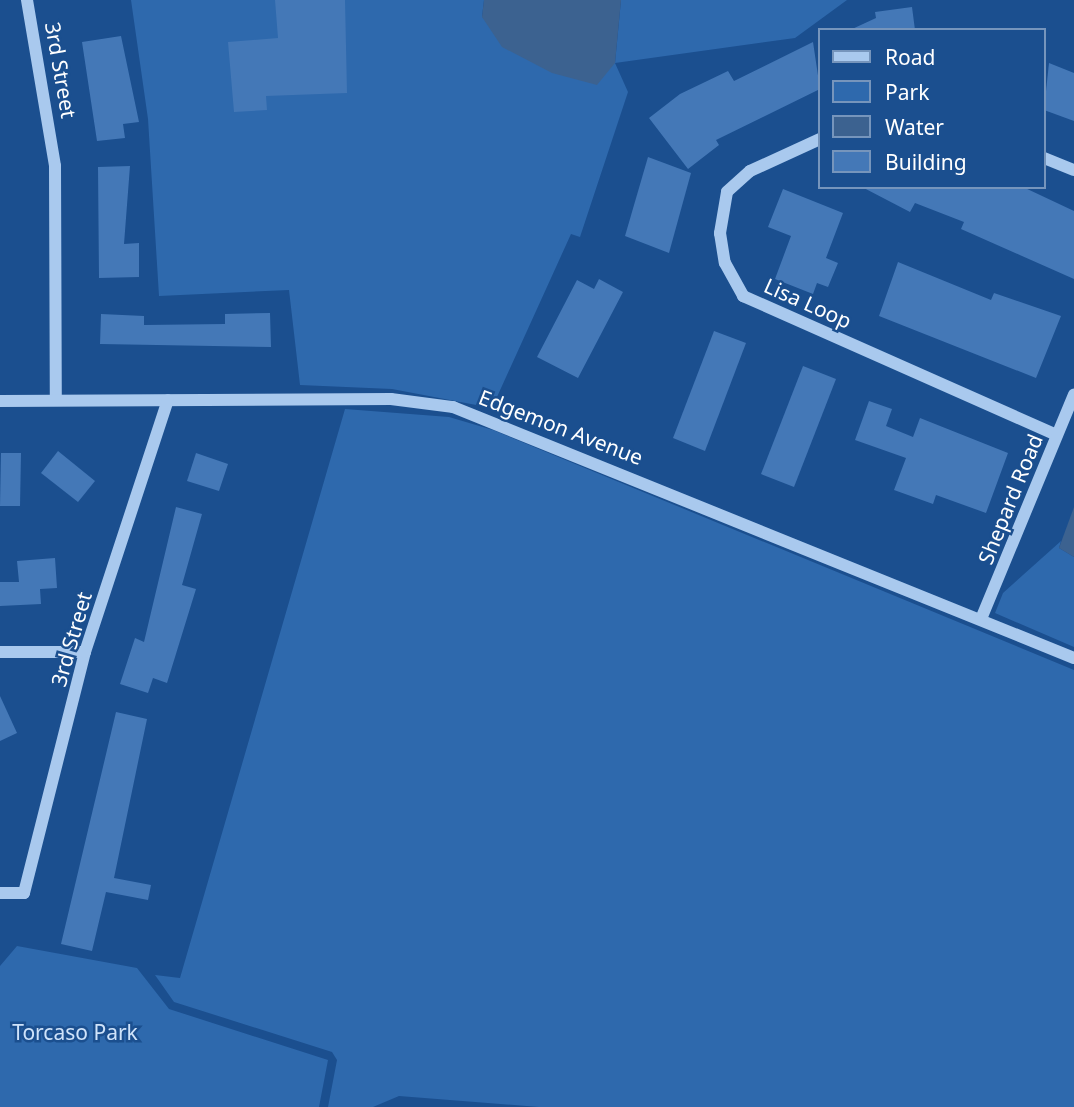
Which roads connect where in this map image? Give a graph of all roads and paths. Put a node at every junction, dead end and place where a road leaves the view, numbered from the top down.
1 (27, 0) edge
2 (818, 140) edge
3 (1046, 159) edge
4 (1074, 170) edge
5 (1074, 394) edge
6 (56, 400) junction
7 (168, 400) junction
8 (0, 401) edge
9 (1056, 435) junction
10 (981, 619) junction
11 (0, 652) edge
12 (85, 652) junction
13 (1074, 658) edge
14 (0, 893) edge

1 - 6 street, 3rd Street
2 - 9 street, Lisa Loop
3 - 4 street
5 - 9 street, Shepard Road
6 - 7 street, Edgemon Avenue
6 - 8 street, Edgemon Avenue
7 - 10 street, Edgemon Avenue
7 - 12 street, 3rd Street
9 - 10 street, Shepard Road
10 - 13 street, Edgemon Avenue
11 - 12 street
12 - 14 street, 3rd Street

